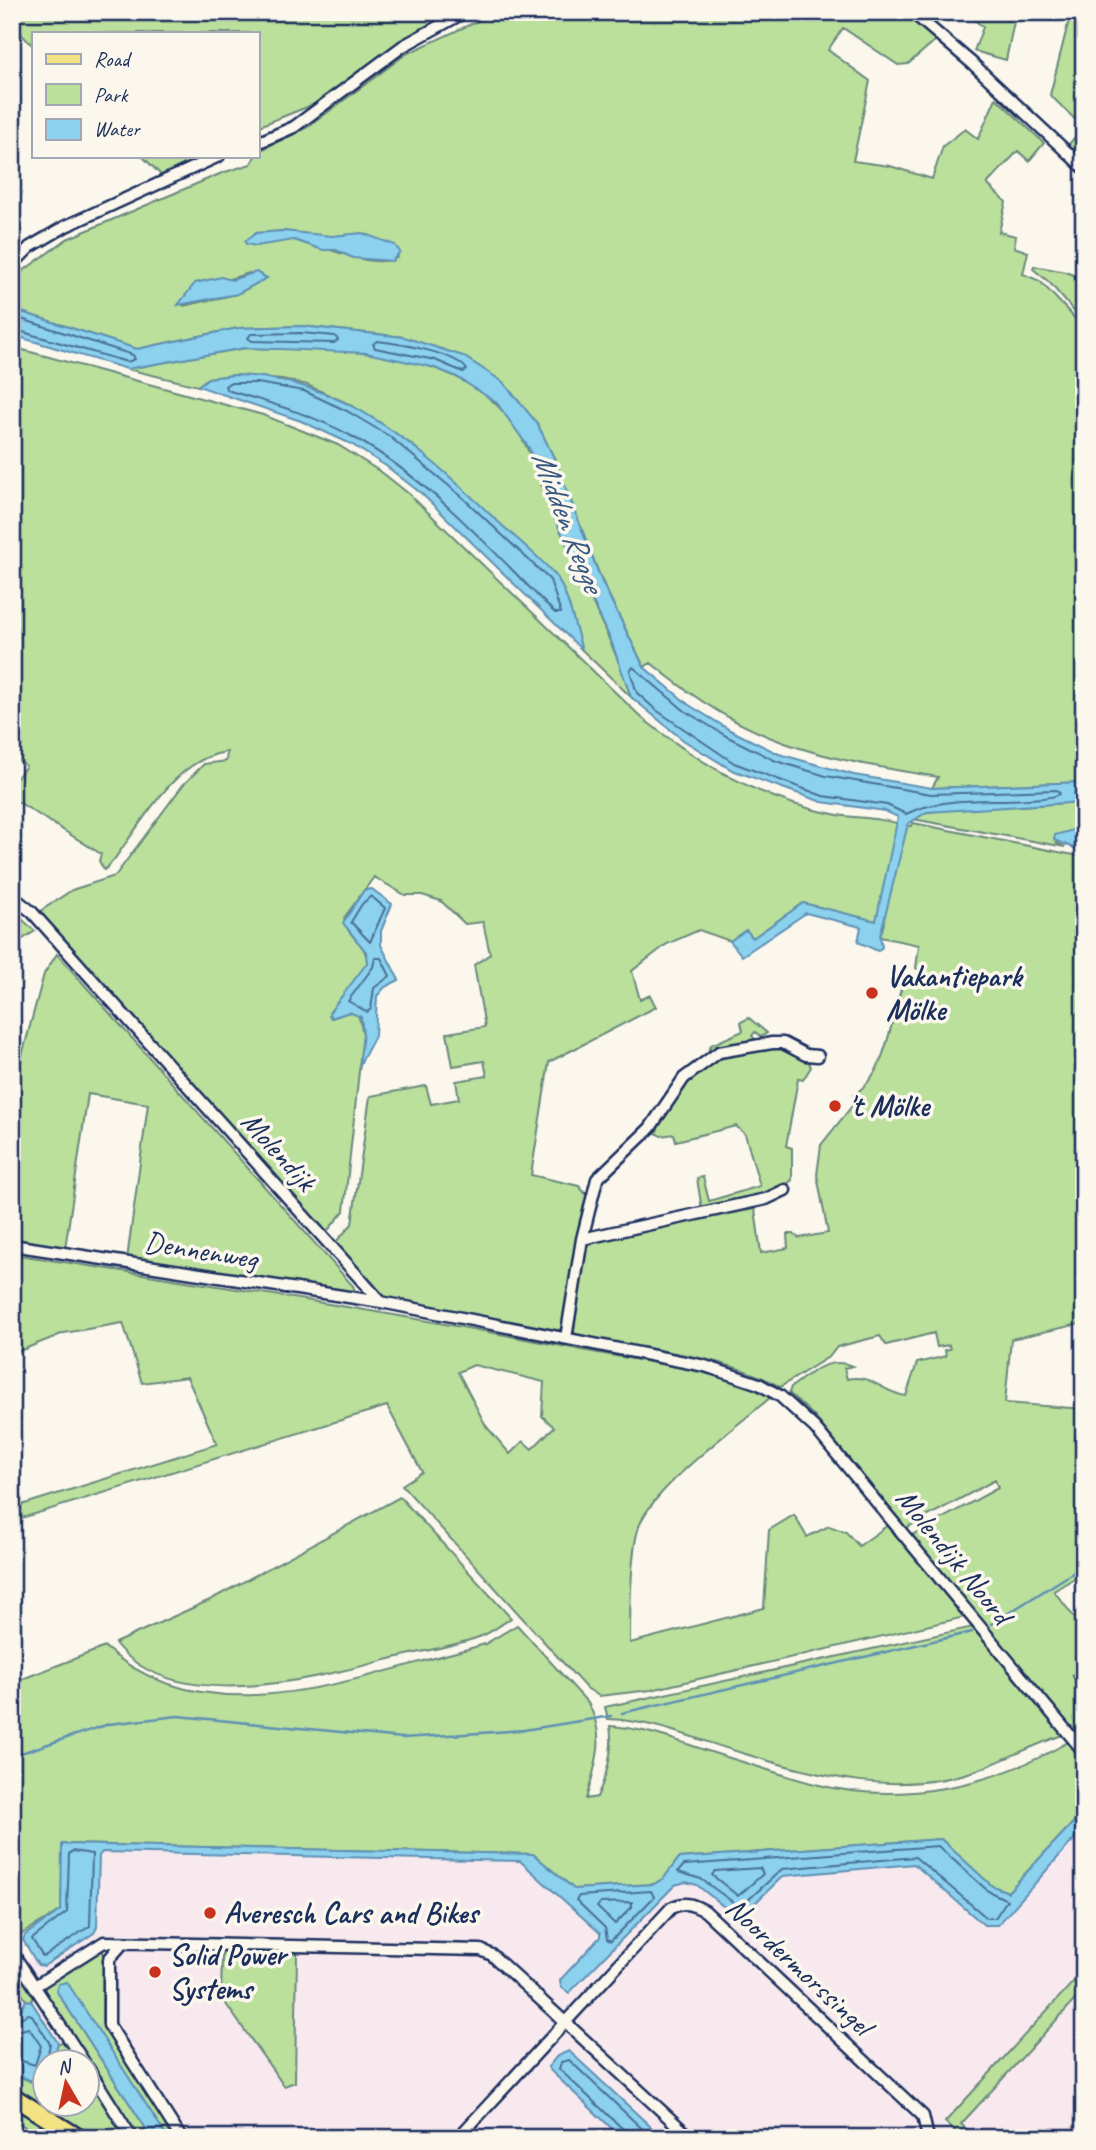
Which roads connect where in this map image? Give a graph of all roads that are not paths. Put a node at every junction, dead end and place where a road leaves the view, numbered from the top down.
1 (465, 12) edge
2 (912, 12) edge
3 (259, 143) edge
4 (215, 158) edge
5 (1084, 168) edge
6 (12, 265) edge
7 (12, 896) edge
8 (818, 1056) dead end
9 (785, 1190) dead end
10 (582, 1239) junction
11 (12, 1245) edge
12 (382, 1302) junction
13 (566, 1338) junction
14 (1084, 1752) edge
15 (124, 1942) junction
16 (12, 1952) edge
17 (35, 1986) junction
18 (564, 2021) junction
19 (74, 2048) edge
20 (102, 2090) edge
21 (12, 2096) edge
22 (79, 2138) edge
23 (132, 2138) edge
24 (181, 2138) edge
25 (458, 2138) edge
26 (691, 2138) edge
27 (928, 2138) edge

1 - 3 street
2 - 5 street
4 - 6 street
7 - 12 street, Molendijk
8 - 10 street
9 - 10 street
10 - 13 street
11 - 12 street, Dennenweg
12 - 13 street
13 - 14 street, Molendijk Noord
15 - 17 street
15 - 18 street
15 - 24 street
16 - 17 street
17 - 19 street
18 - 25 street, Noordermorssingel
18 - 26 street
18 - 27 street, Noordermorssingel
20 - 23 street
21 - 22 main road

